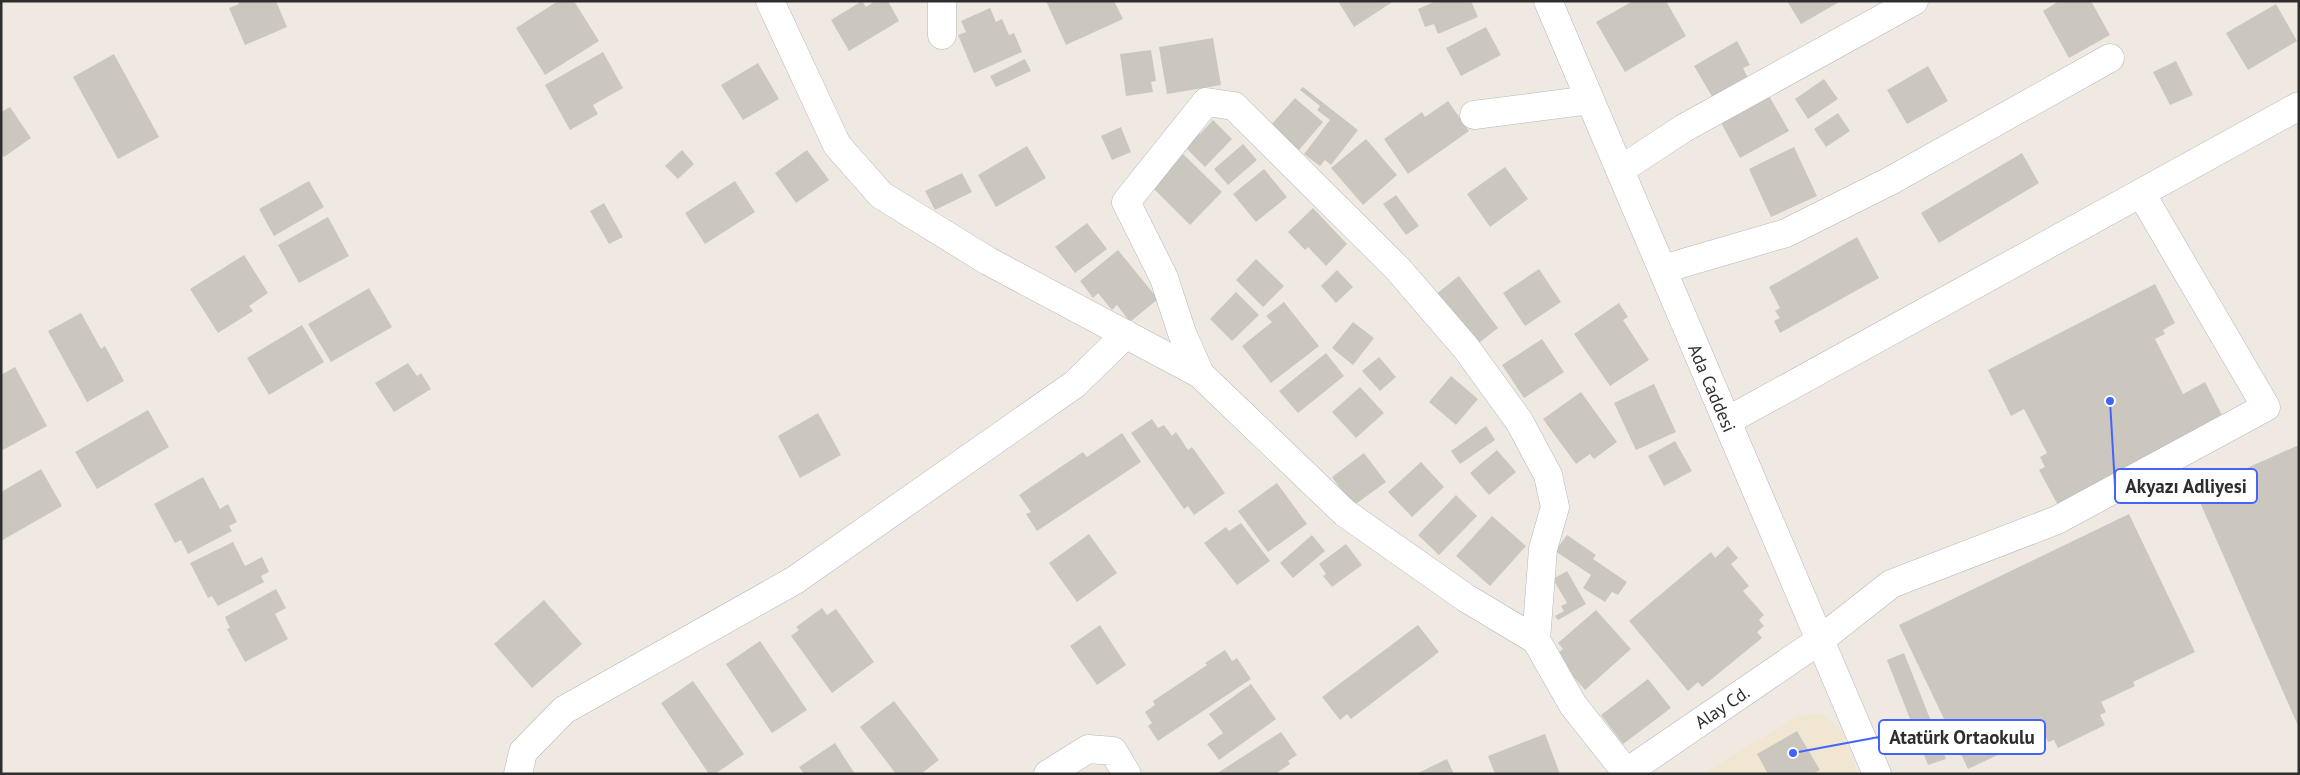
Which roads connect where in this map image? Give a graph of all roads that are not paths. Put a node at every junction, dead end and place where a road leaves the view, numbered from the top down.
1 (770, 1) edge
2 (942, 1) edge
3 (1548, 1) edge
4 (1914, 1) edge
5 (942, 35) dead end
6 (2110, 58) dead end
7 (1590, 100) junction
8 (2299, 106) edge
9 (1474, 115) dead end
10 (1620, 170) junction
11 (2141, 193) junction
12 (1662, 269) junction
13 (1126, 334) junction
14 (1200, 374) junction
15 (1727, 422) junction
16 (1536, 640) junction
17 (1820, 640) junction
18 (1625, 773) edge
19 (518, 774) edge
20 (1048, 774) edge
21 (1127, 774) edge
22 (1877, 774) edge

1 - 13 street
2 - 5 street
3 - 7 street, Ada Caddesi
4 - 10 street
6 - 12 street
7 - 9 street
7 - 10 street, Ada Caddesi
8 - 11 street
10 - 12 street, Ada Caddesi
11 - 15 street
11 - 17 street, Alay Cd.
12 - 15 street, Ada Caddesi
13 - 14 street
13 - 19 street
14 - 16 street
14 - 16 street
15 - 17 street, Ada Caddesi
16 - 18 street
17 - 18 street, Alay Cd.
17 - 22 street, Ada Caddesi
20 - 21 street

